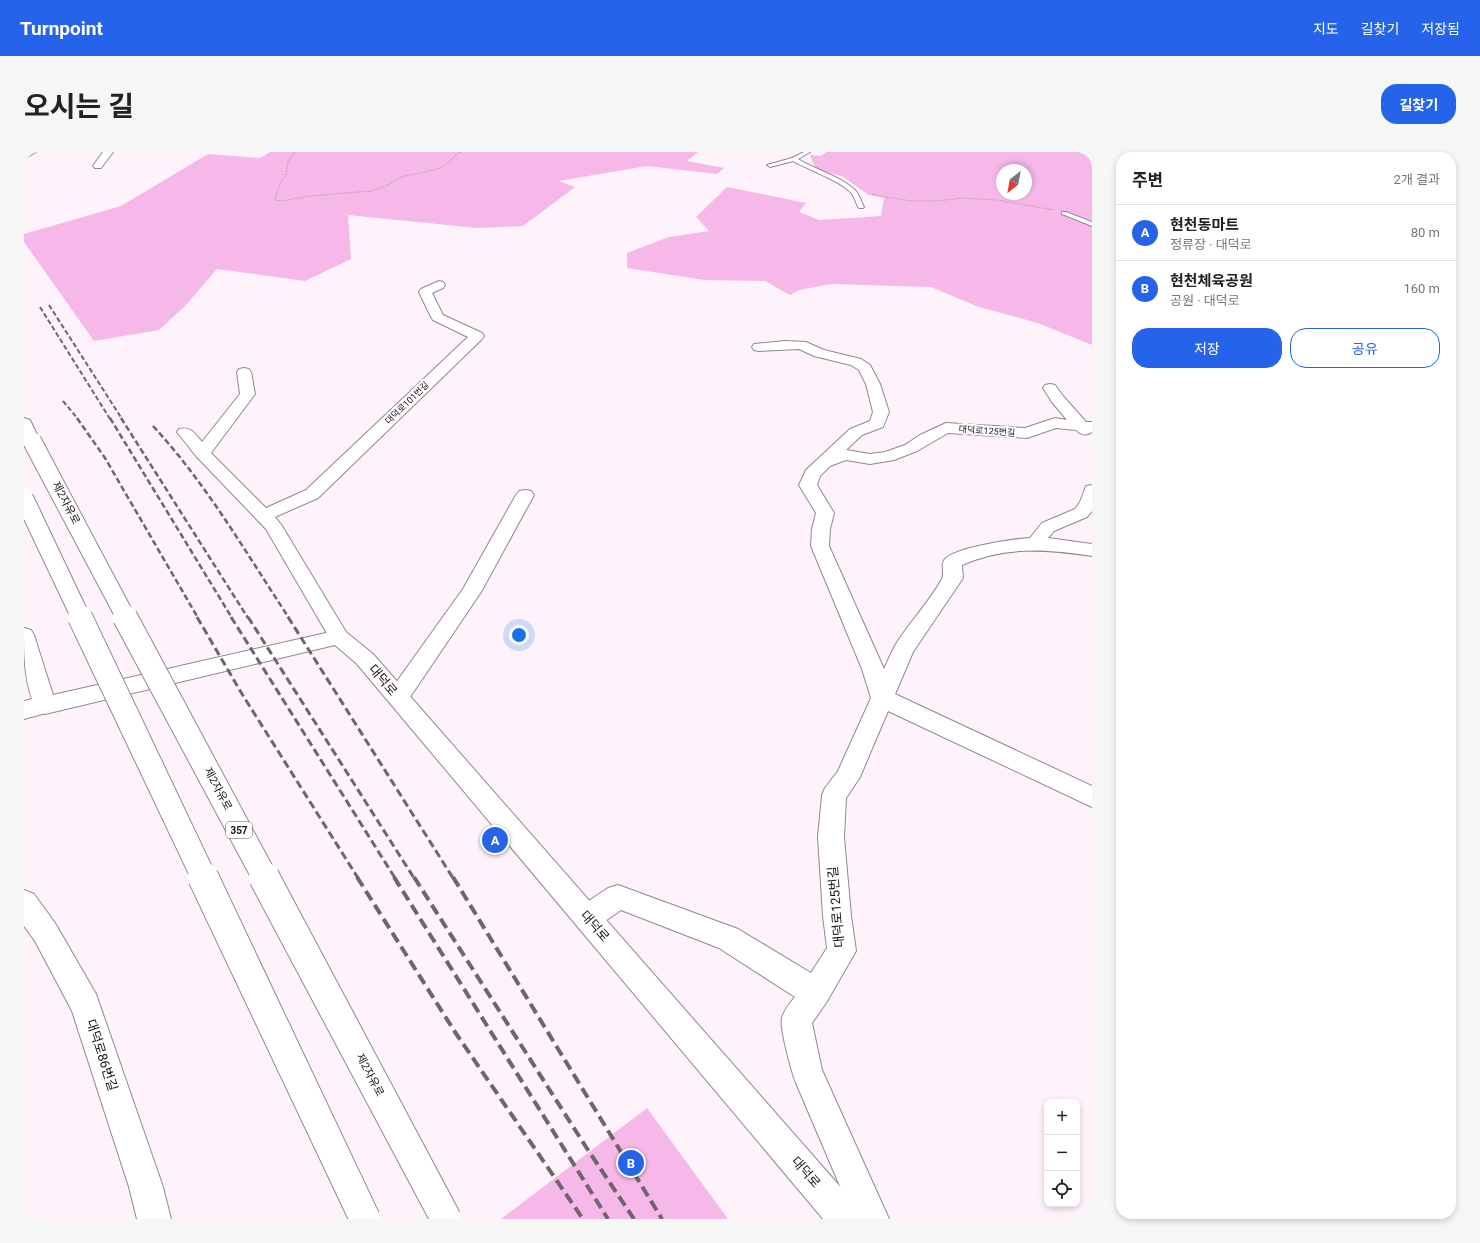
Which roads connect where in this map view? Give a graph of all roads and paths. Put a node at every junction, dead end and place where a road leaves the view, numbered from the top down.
1 (34, 152) edge
2 (108, 152) edge
3 (295, 152) edge
4 (462, 152) edge
5 (808, 152) edge
6 (24, 158) edge
7 (794, 158) junction
8 (770, 165) dead end
9 (98, 166) dead end
10 (854, 192) junction
11 (861, 207) dead end
12 (1064, 213) joint
13 (1092, 224) edge
14 (439, 285) dead end
15 (759, 347) dead end
16 (244, 372) dead end
17 (1050, 388) dead end
18 (1087, 426) edge
19 (28, 432) edge
20 (185, 432) dead end
21 (1092, 441) edge
22 (202, 453) junction
23 (826, 462) junction
24 (1092, 490) edge
25 (525, 495) dead end
26 (24, 498) edge
27 (263, 516) junction
28 (1042, 544) junction
29 (1092, 550) edge
30 (24, 634) edge
31 (339, 637) junction
32 (398, 697) junction
33 (882, 698) junction
34 (34, 707) edge
35 (1092, 797) edge
36 (24, 903) edge
37 (588, 917) junction
38 (816, 993) junction
39 (154, 1219) edge
40 (365, 1219) edge
41 (446, 1219) edge
42 (846, 1219) edge
43 (872, 1219) edge

1 - 6 lane
2 - 9 main road
3 - 4 path
5 - 7 lane
7 - 8 lane
7 - 10 lane
10 - 11 lane
10 - 12 path
12 - 13 lane
14 - 27 main road, 대덕로101번길
15 - 23 main road, 대덕로125번길
16 - 22 main road
17 - 18 main road
18 - 21 main road
18 - 23 main road, 대덕로125번길
19 - 41 main road, 제2자유로 / 357, bridge
20 - 22 main road, 대덕로
22 - 27 main road, 대덕로
23 - 33 main road, 대덕로125번길
24 - 28 main road
25 - 32 main road
26 - 40 main road, bridge
27 - 31 main road, 대덕로
28 - 29 main road, 대덕로125번길
28 - 33 main road, 대덕로125번길
30 - 34 main road
31 - 32 main road, 대덕로
31 - 34 main road
32 - 37 main road, 대덕로
33 - 35 main road
33 - 38 main road, 대덕로125번길
36 - 39 main road, 대덕로86번길
37 - 38 main road
37 - 42 main road, 대덕로
38 - 43 main road, 대덕로125번길

